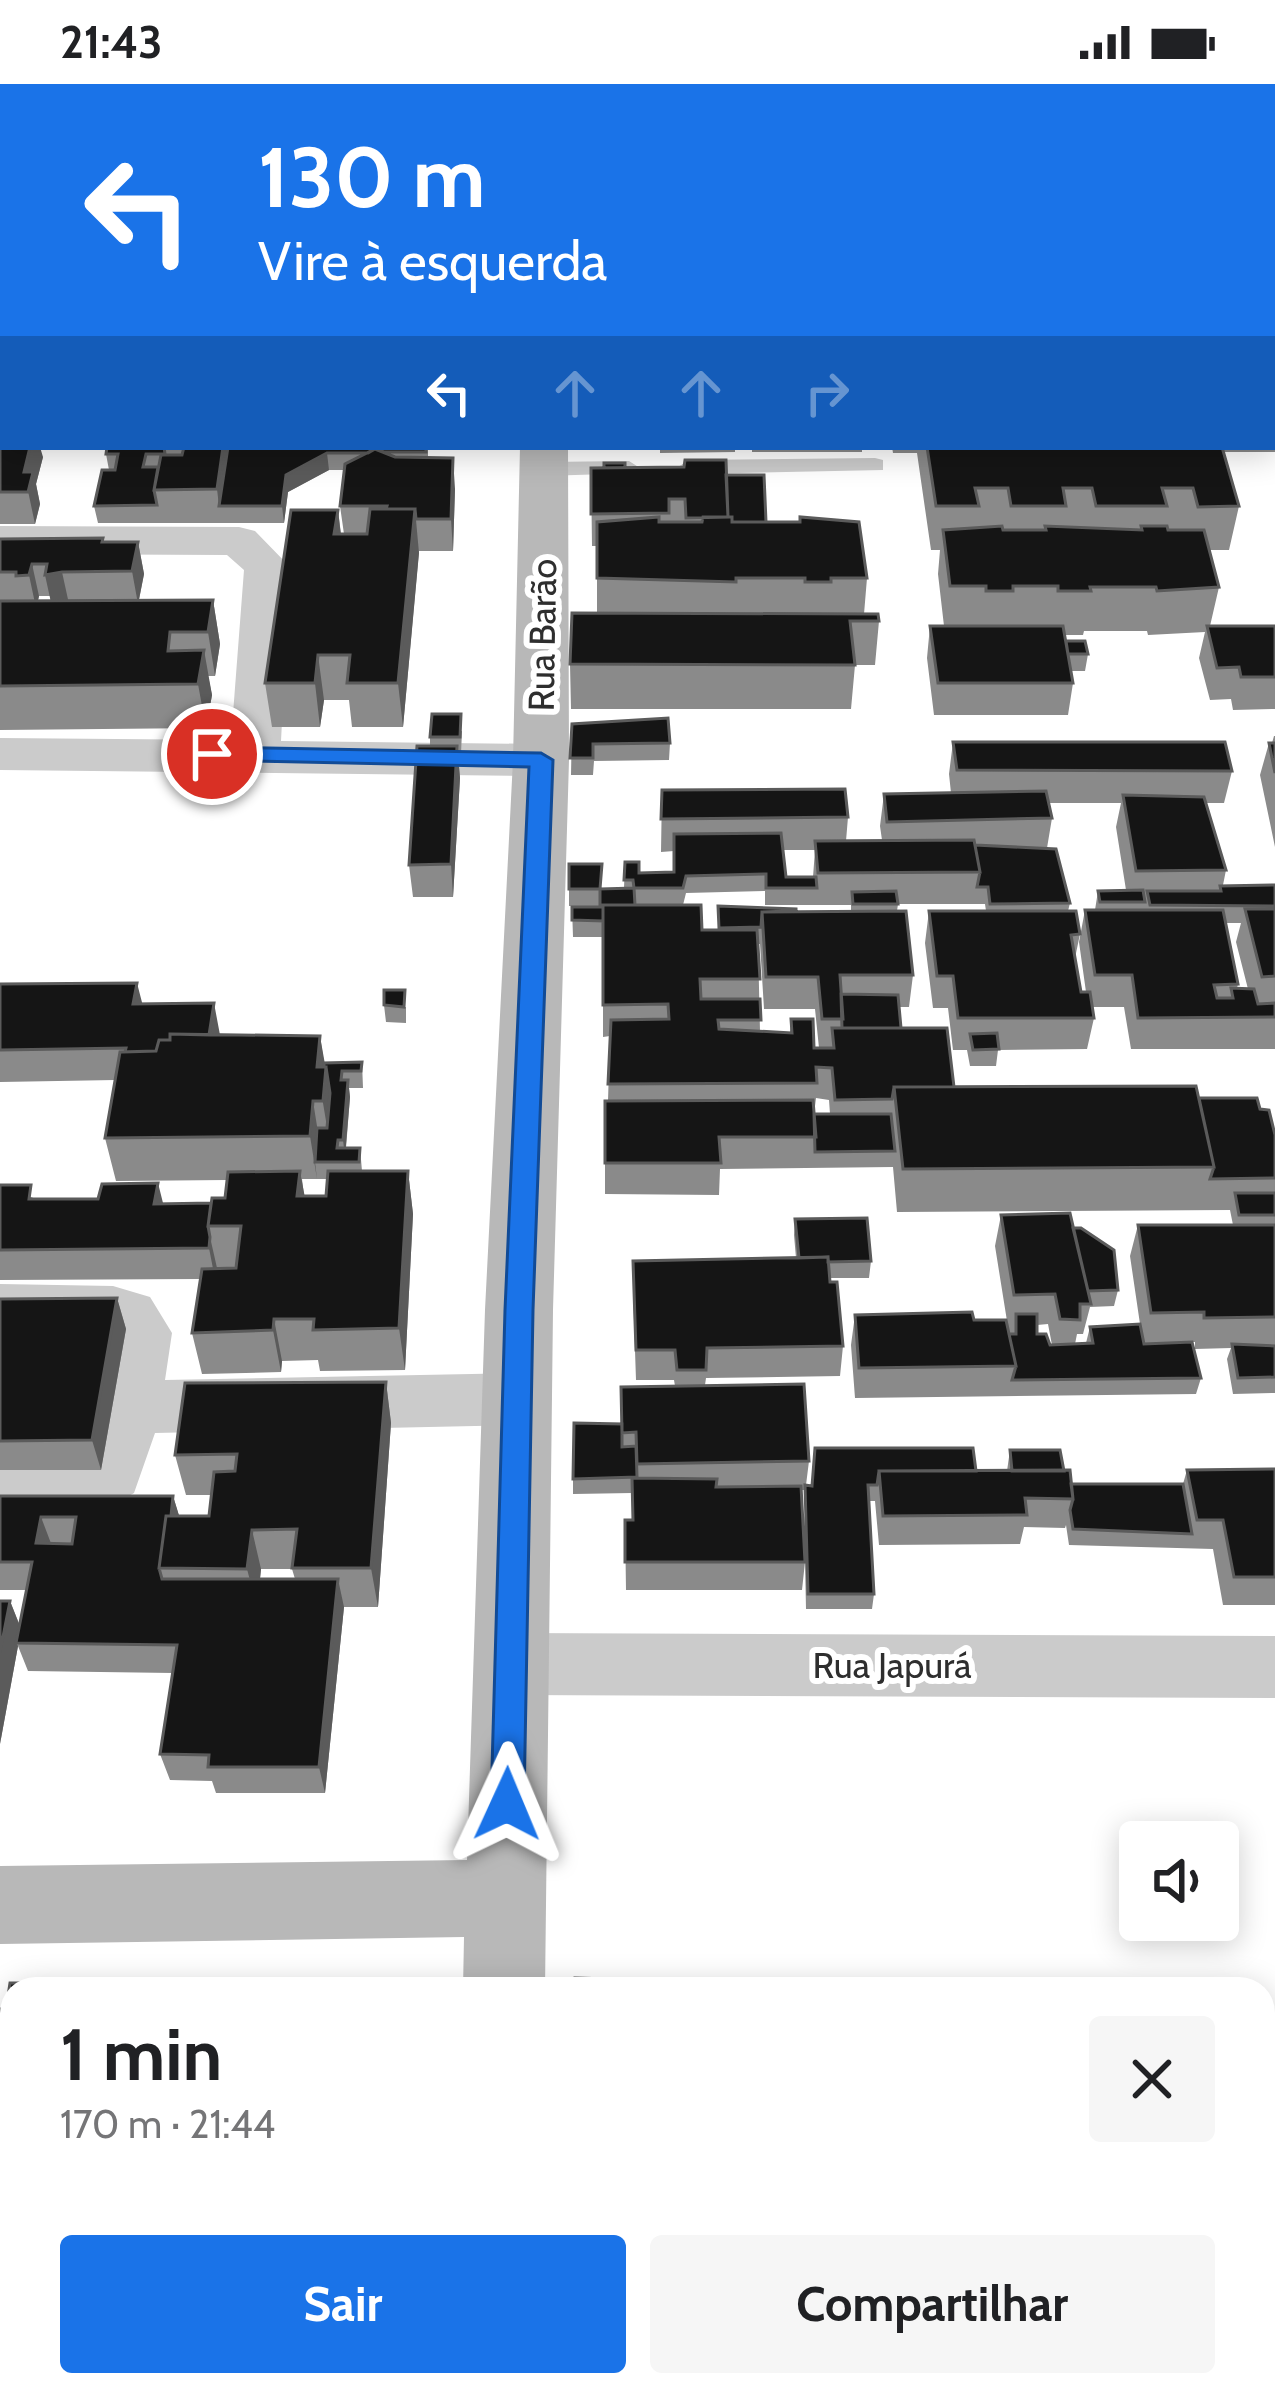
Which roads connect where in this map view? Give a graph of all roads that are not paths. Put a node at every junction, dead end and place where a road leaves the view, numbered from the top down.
1 (544, 458) edge
2 (875, 465) dead end
3 (0, 540) edge
4 (0, 754) edge
5 (255, 755) junction
6 (541, 760) junction
7 (0, 1308) edge
8 (520, 1400) junction
9 (130, 1407) junction
10 (0, 1496) edge
11 (510, 1664) junction
12 (1275, 1667) edge
13 (506, 1898) junction
14 (0, 1905) edge
15 (504, 1977) edge

1 - 2 lane
1 - 6 street, Rua Barão
3 - 5 street
4 - 5 street
5 - 6 street
6 - 8 street, Rua Barão
7 - 9 street
8 - 9 street
8 - 11 street, Rua Barão
9 - 10 street
11 - 12 street, Rua Japurá
11 - 13 street, Rua Barão
13 - 14 street
13 - 15 street, Rua Barão

